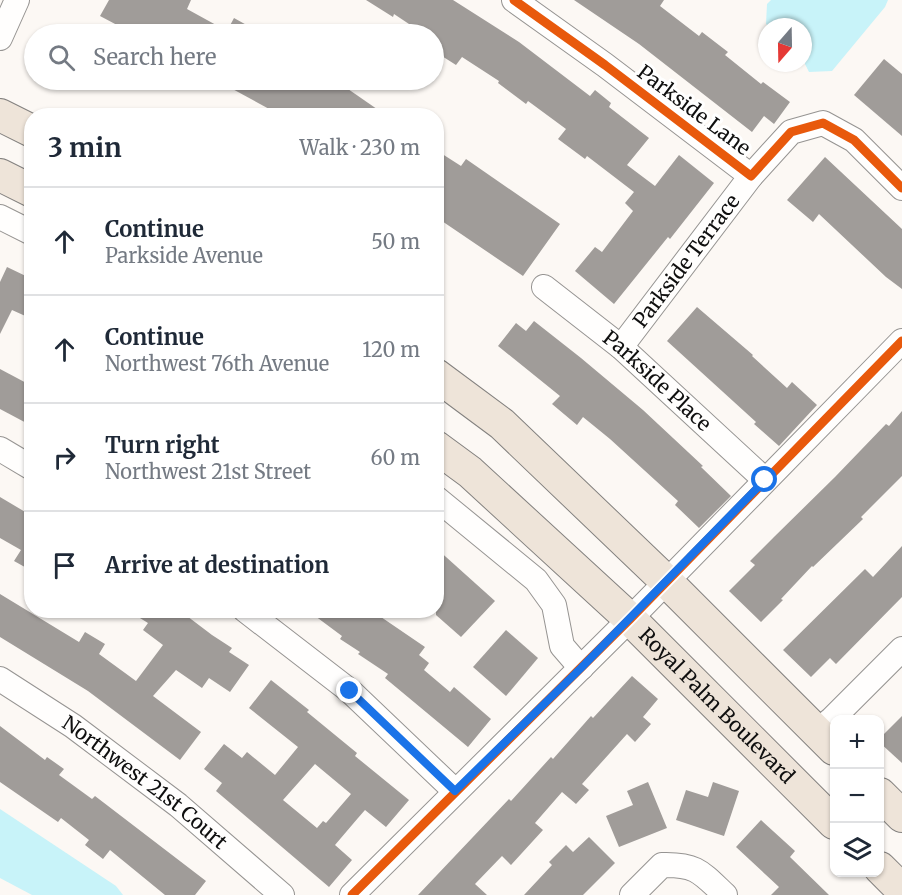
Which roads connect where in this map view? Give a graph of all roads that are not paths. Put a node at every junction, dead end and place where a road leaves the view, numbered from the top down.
1 (17, 0) edge
2 (514, 0) edge
3 (0, 38) edge
4 (0, 115) edge
5 (24, 126) edge
6 (0, 175) edge
7 (751, 176) junction
8 (24, 187) edge
9 (902, 188) edge
10 (0, 217) edge
11 (24, 229) edge
12 (544, 287) dead end
13 (902, 341) edge
14 (621, 347) junction
15 (444, 381) edge
16 (0, 449) edge
17 (444, 453) edge
18 (24, 463) edge
19 (765, 480) junction
20 (444, 505) edge
21 (667, 582) junction
22 (255, 618) edge
23 (630, 619) junction
24 (902, 649) edge
25 (581, 668) junction
26 (0, 679) edge
27 (826, 740) edge
28 (455, 791) junction
29 (884, 799) edge
30 (902, 816) edge
31 (830, 819) edge
32 (884, 873) edge
33 (902, 890) edge
34 (282, 895) edge
35 (352, 895) edge
36 (632, 895) edge
37 (725, 895) edge

1 - 3 street
2 - 7 street, Parkside Lane
4 - 5 main road
6 - 8 main road
7 - 9 street, Parkside Lane
7 - 14 street, Parkside Terrace
10 - 11 street
12 - 14 street, Parkside Place
13 - 19 street
14 - 19 street, Parkside Place
15 - 21 main road
16 - 18 street
17 - 23 main road, Royal Palm Boulevard
19 - 21 street
20 - 25 street
21 - 23 street
21 - 27 main road
22 - 28 street
23 - 25 street
23 - 31 main road, Royal Palm Boulevard
24 - 27 street
25 - 28 street
26 - 34 street, Northwest 21st Court
28 - 35 street
29 - 30 main road
32 - 33 main road
36 - 37 street

